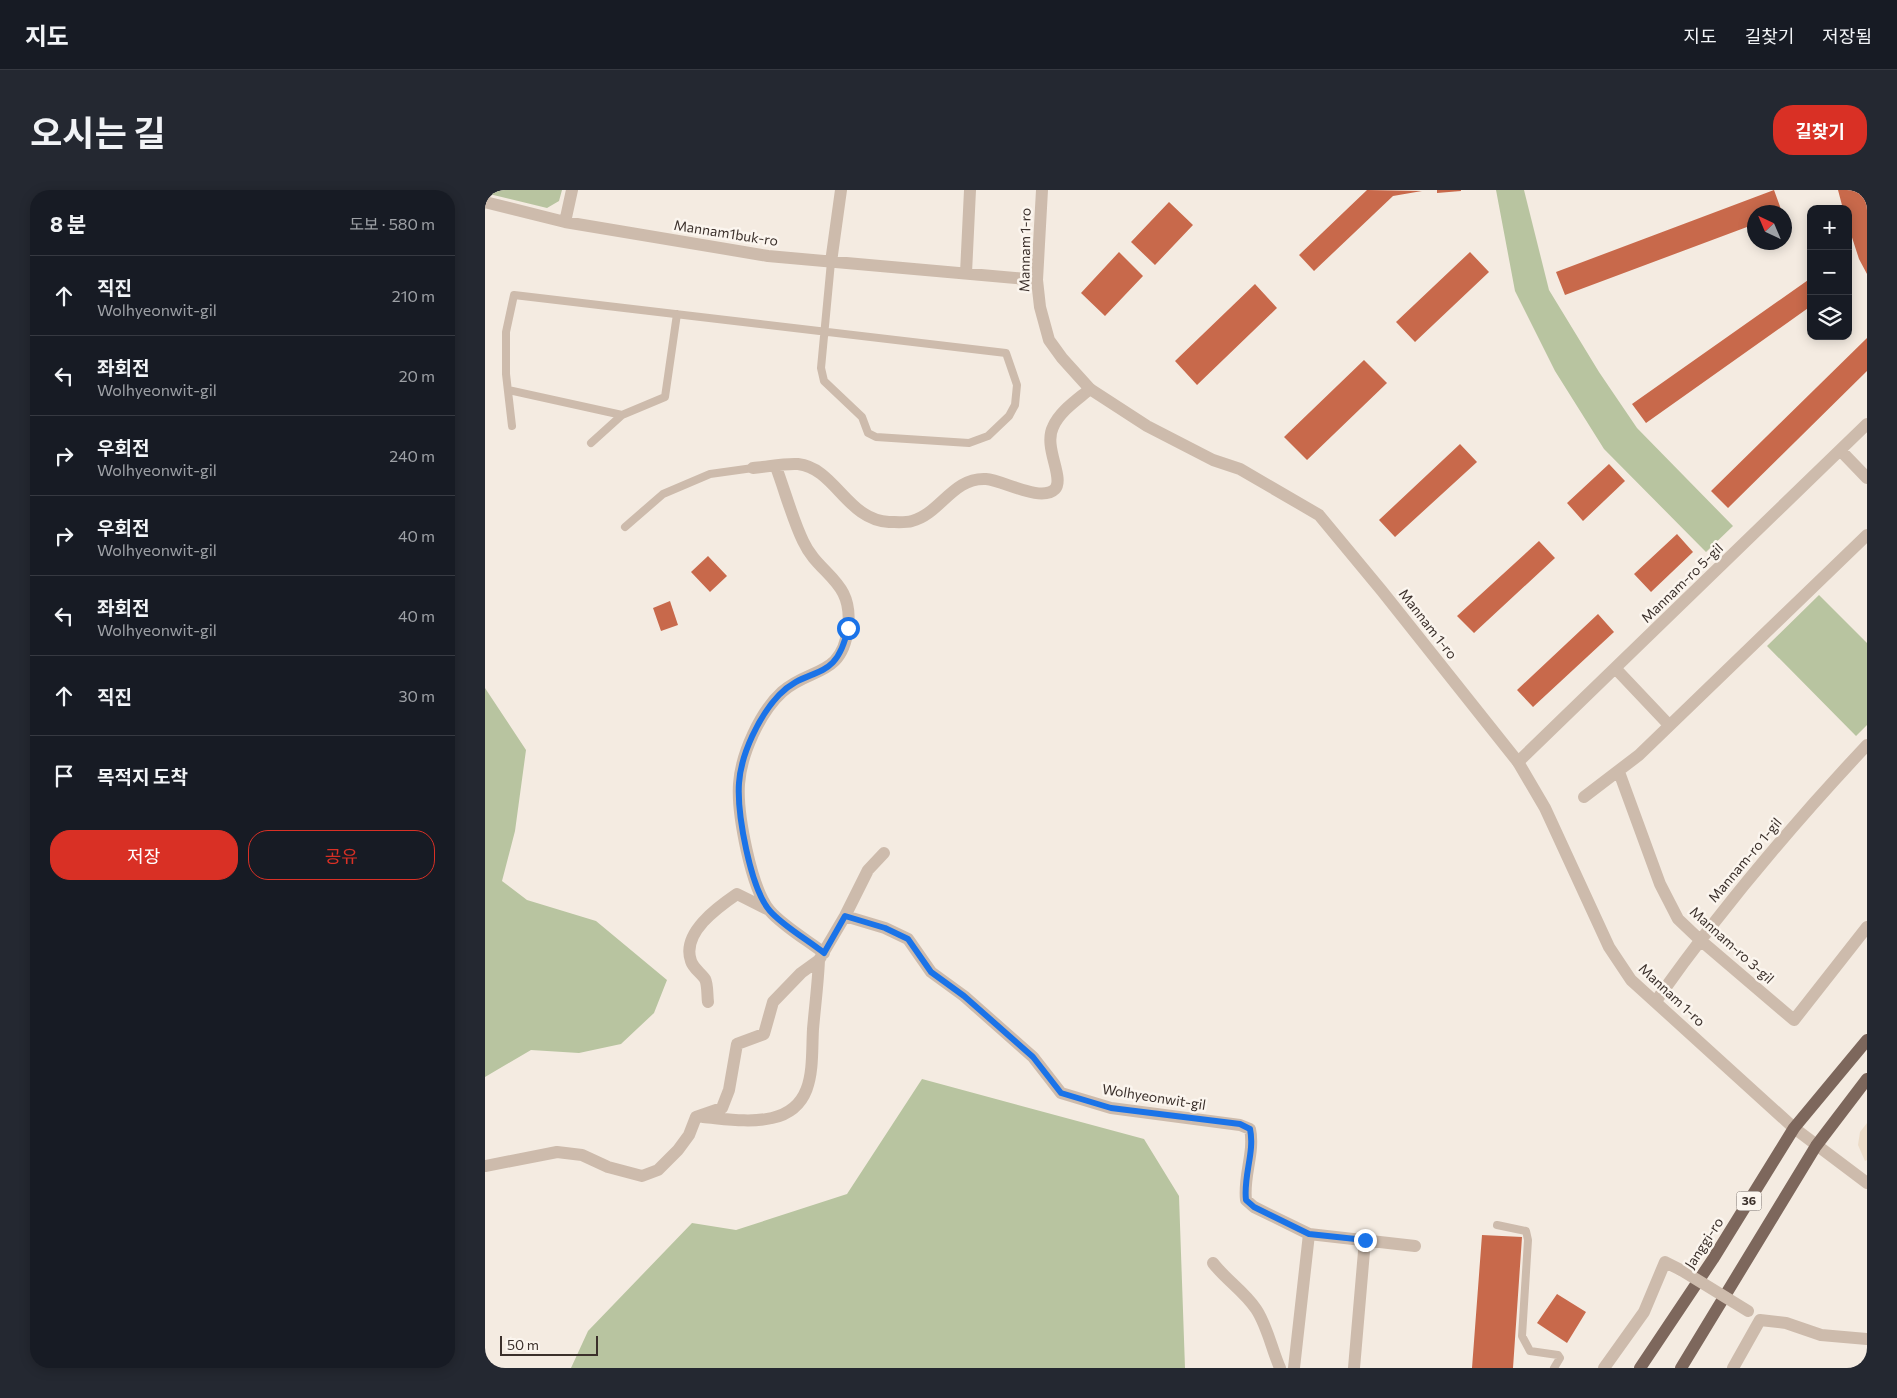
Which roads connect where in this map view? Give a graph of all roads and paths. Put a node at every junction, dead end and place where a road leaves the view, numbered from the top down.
1 (572, 190) edge
2 (841, 190) edge
3 (970, 190) edge
4 (1041, 190) edge
5 (485, 202) edge
6 (565, 222) junction
7 (831, 262) junction
8 (966, 273) junction
9 (1037, 280) junction
10 (677, 314) junction
11 (825, 332) junction
12 (1090, 389) junction
13 (508, 390) junction
14 (623, 414) junction
15 (1867, 424) edge
16 (512, 426) dead end
17 (591, 444) dead end
18 (1841, 450) junction
19 (776, 467) junction
20 (753, 468) joint
21 (1867, 478) edge
22 (625, 527) dead end
23 (1867, 535) edge
24 (1616, 669) junction
25 (1669, 725) junction
26 (1867, 745) edge
27 (1518, 762) junction
28 (1619, 772) junction
29 (1584, 797) dead end
30 (884, 853) dead end
31 (769, 910) junction
32 (845, 916) junction
33 (1867, 927) edge
34 (1699, 939) junction
35 (821, 957) junction
36 (1656, 1001) junction
37 (708, 1002) dead end
38 (1867, 1040) edge
39 (1867, 1079) edge
40 (696, 1117) junction
41 (1794, 1128) junction
42 (1816, 1146) junction
43 (485, 1166) edge
44 (1867, 1183) edge
45 (1497, 1225) dead end
46 (1309, 1234) junction
47 (1365, 1240) junction
48 (1415, 1246) dead end
49 (1213, 1263) dead end
50 (1760, 1320) junction
51 (1867, 1339) edge
52 (1682, 1367) edge
53 (1280, 1368) edge
54 (1294, 1368) edge
55 (1354, 1368) edge
56 (1554, 1368) edge
57 (1604, 1368) edge
58 (1640, 1368) edge
59 (1733, 1368) edge

1 - 6 street
2 - 7 street
3 - 8 street
4 - 9 street, Mannam 1-ro
5 - 6 street, Mannam1buk-ro
6 - 7 street, Mannam1buk-ro
7 - 8 street, Mannam1buk-ro
7 - 11 lane
8 - 9 street, Mannam1buk-ro
9 - 12 street, Mannam 1-ro
10 - 11 lane
10 - 13 lane
10 - 14 lane
11 - 11 lane
12 - 19 street
12 - 27 street, Mannam 1-ro
13 - 14 lane
13 - 16 lane
14 - 17 lane
15 - 18 street, Mannam-ro 5-gil
18 - 21 street
18 - 24 street, Mannam-ro 5-gil
19 - 20 street
19 - 31 street
20 - 22 lane
23 - 25 street
24 - 25 street
24 - 27 street, Mannam-ro 5-gil
25 - 28 street
26 - 34 street, Mannam-ro 1-gil
27 - 36 street, Mannam 1-ro
28 - 29 street
28 - 34 street, Mannam-ro 3-gil
30 - 32 street
31 - 35 street
31 - 37 street
32 - 35 street
32 - 46 street, Wolhyeonwit-gil
33 - 34 street, Mannam-ro 3-gil
34 - 36 street, Mannam-ro 1-gil
35 - 40 street
35 - 40 street
36 - 41 street, Mannam 1-ro
38 - 41 main road, Janggi-ro / 36
39 - 42 main road, 36
40 - 43 street
41 - 42 street, Mannam 1-ro
41 - 58 main road, Janggi-ro / 36
42 - 44 street, Mannam 1-ro
42 - 52 main road, 36
45 - 56 lane
46 - 47 street
46 - 54 street
47 - 48 street
47 - 55 street
49 - 53 street
50 - 51 street
50 - 57 street, bridge
50 - 59 street

